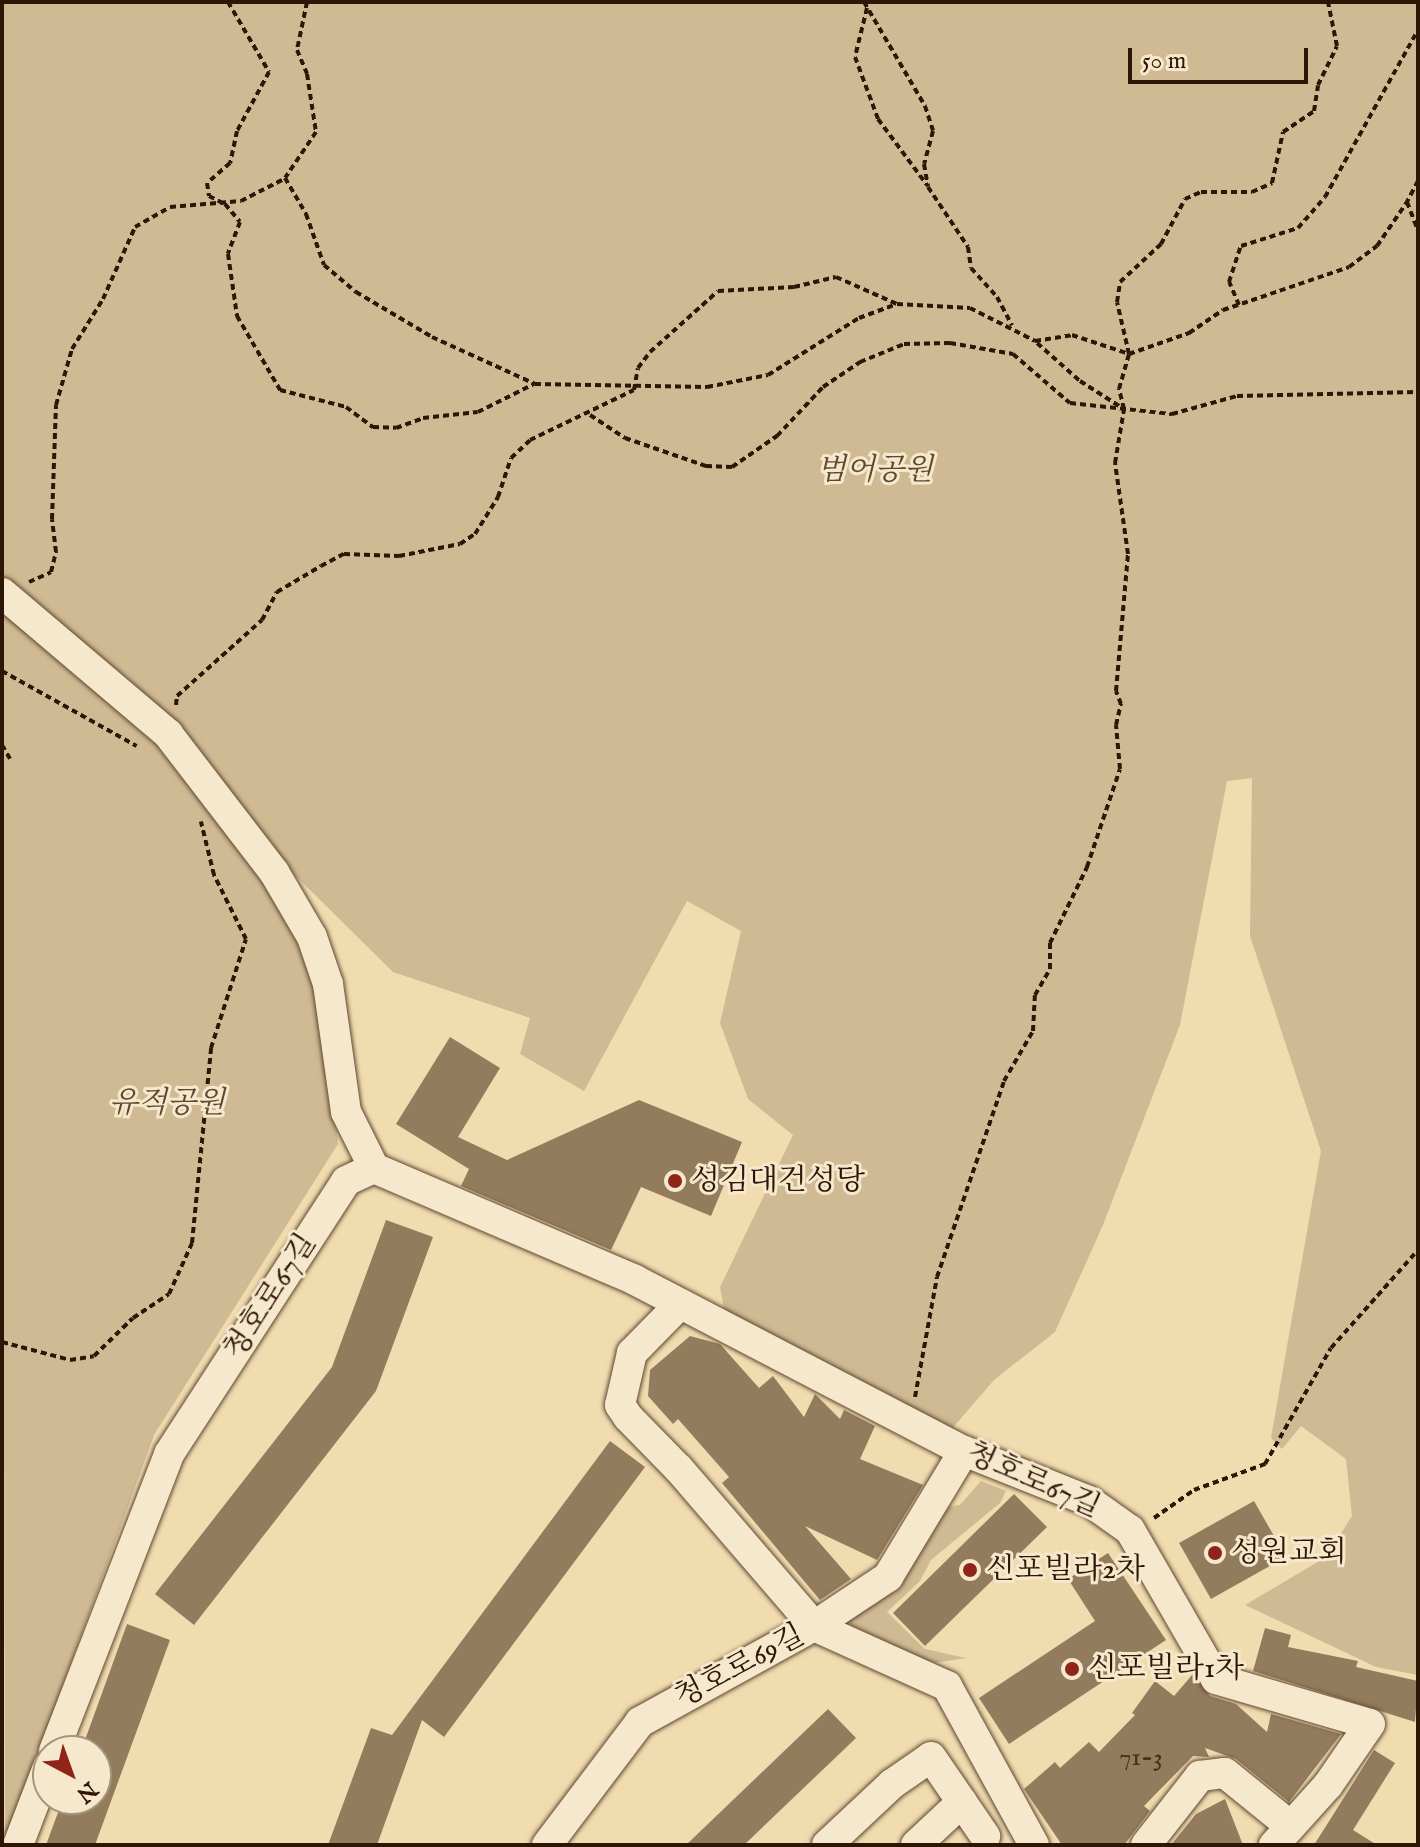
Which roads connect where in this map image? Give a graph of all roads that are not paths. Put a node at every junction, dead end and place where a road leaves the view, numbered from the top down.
1 (9, 587) edge
2 (374, 1168) junction
3 (680, 1304) junction
4 (964, 1451) junction
5 (814, 1626) junction
6 (60, 1735) edge
7 (962, 1802) junction
8 (32, 1809) edge
9 (1281, 1835) edge
10 (985, 1836) dead end
11 (18, 1845) edge
12 (547, 1845) edge
13 (827, 1845) edge
14 (916, 1845) edge
15 (1034, 1845) edge
16 (1146, 1845) edge

1 - 2 street
2 - 3 street, 청호로67길
2 - 6 street, 청호로67길
3 - 4 street, 청호로67길
3 - 5 street
4 - 5 street
4 - 9 street, 청호로67길
5 - 12 street, 청호로69길
5 - 15 street, 청호로69길
7 - 10 street
7 - 13 street
7 - 14 street
8 - 11 street
9 - 16 street

